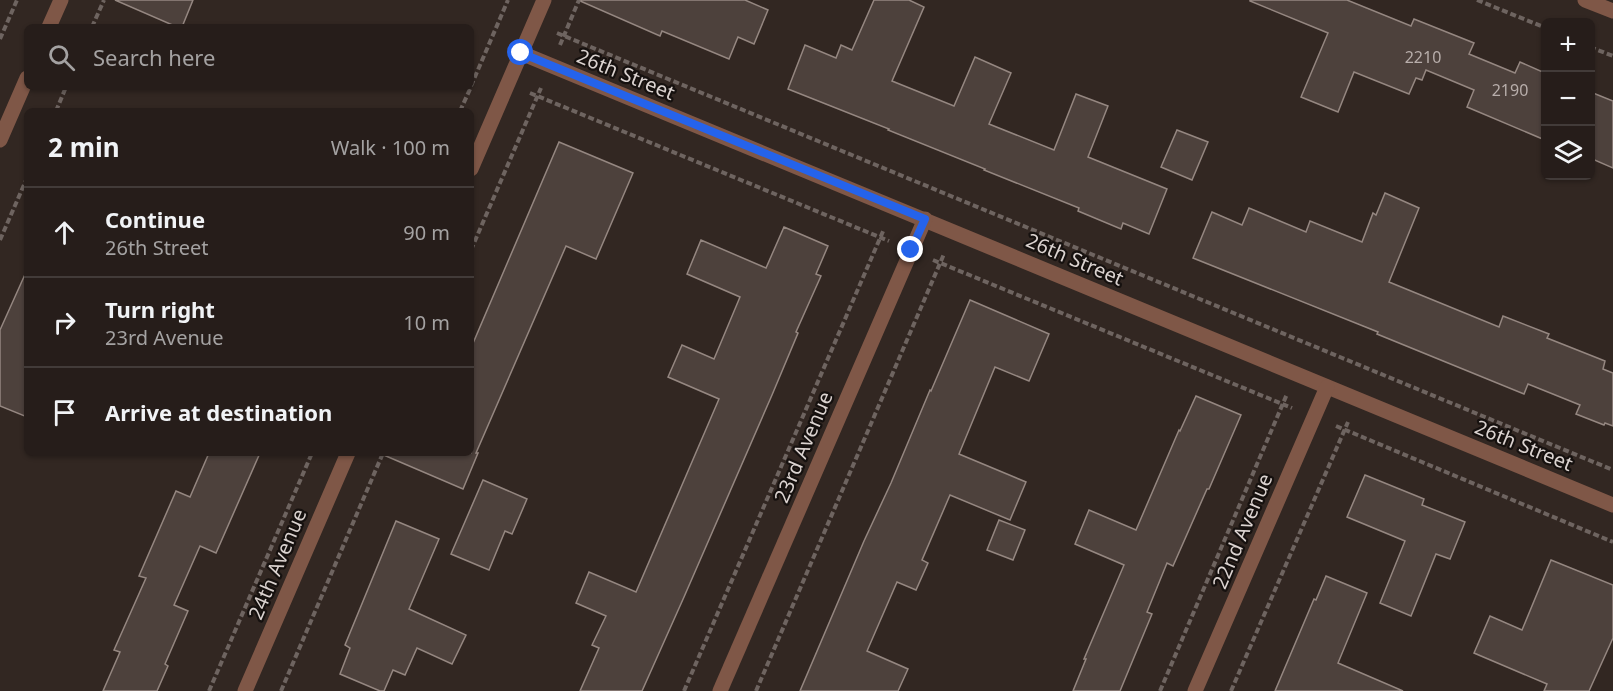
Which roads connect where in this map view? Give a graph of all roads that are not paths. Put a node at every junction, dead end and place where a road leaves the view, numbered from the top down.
1 (61, 0) edge
2 (544, 0) edge
3 (1585, 0) edge
4 (1613, 11) edge
5 (50, 24) edge
6 (521, 53) junction
7 (24, 85) edge
8 (0, 140) edge
9 (474, 162) edge
10 (925, 219) junction
11 (1327, 387) junction
12 (347, 456) edge
13 (1613, 505) edge
14 (245, 691) edge
15 (720, 691) edge
16 (1195, 691) edge

1 - 5 street
2 - 6 street
3 - 4 street
6 - 9 street
6 - 10 street, 26th Street
7 - 8 street
10 - 11 street, 26th Street
10 - 15 street, 23rd Avenue
11 - 13 street, 26th Street
11 - 16 street, 22nd Avenue
12 - 14 street, 24th Avenue

